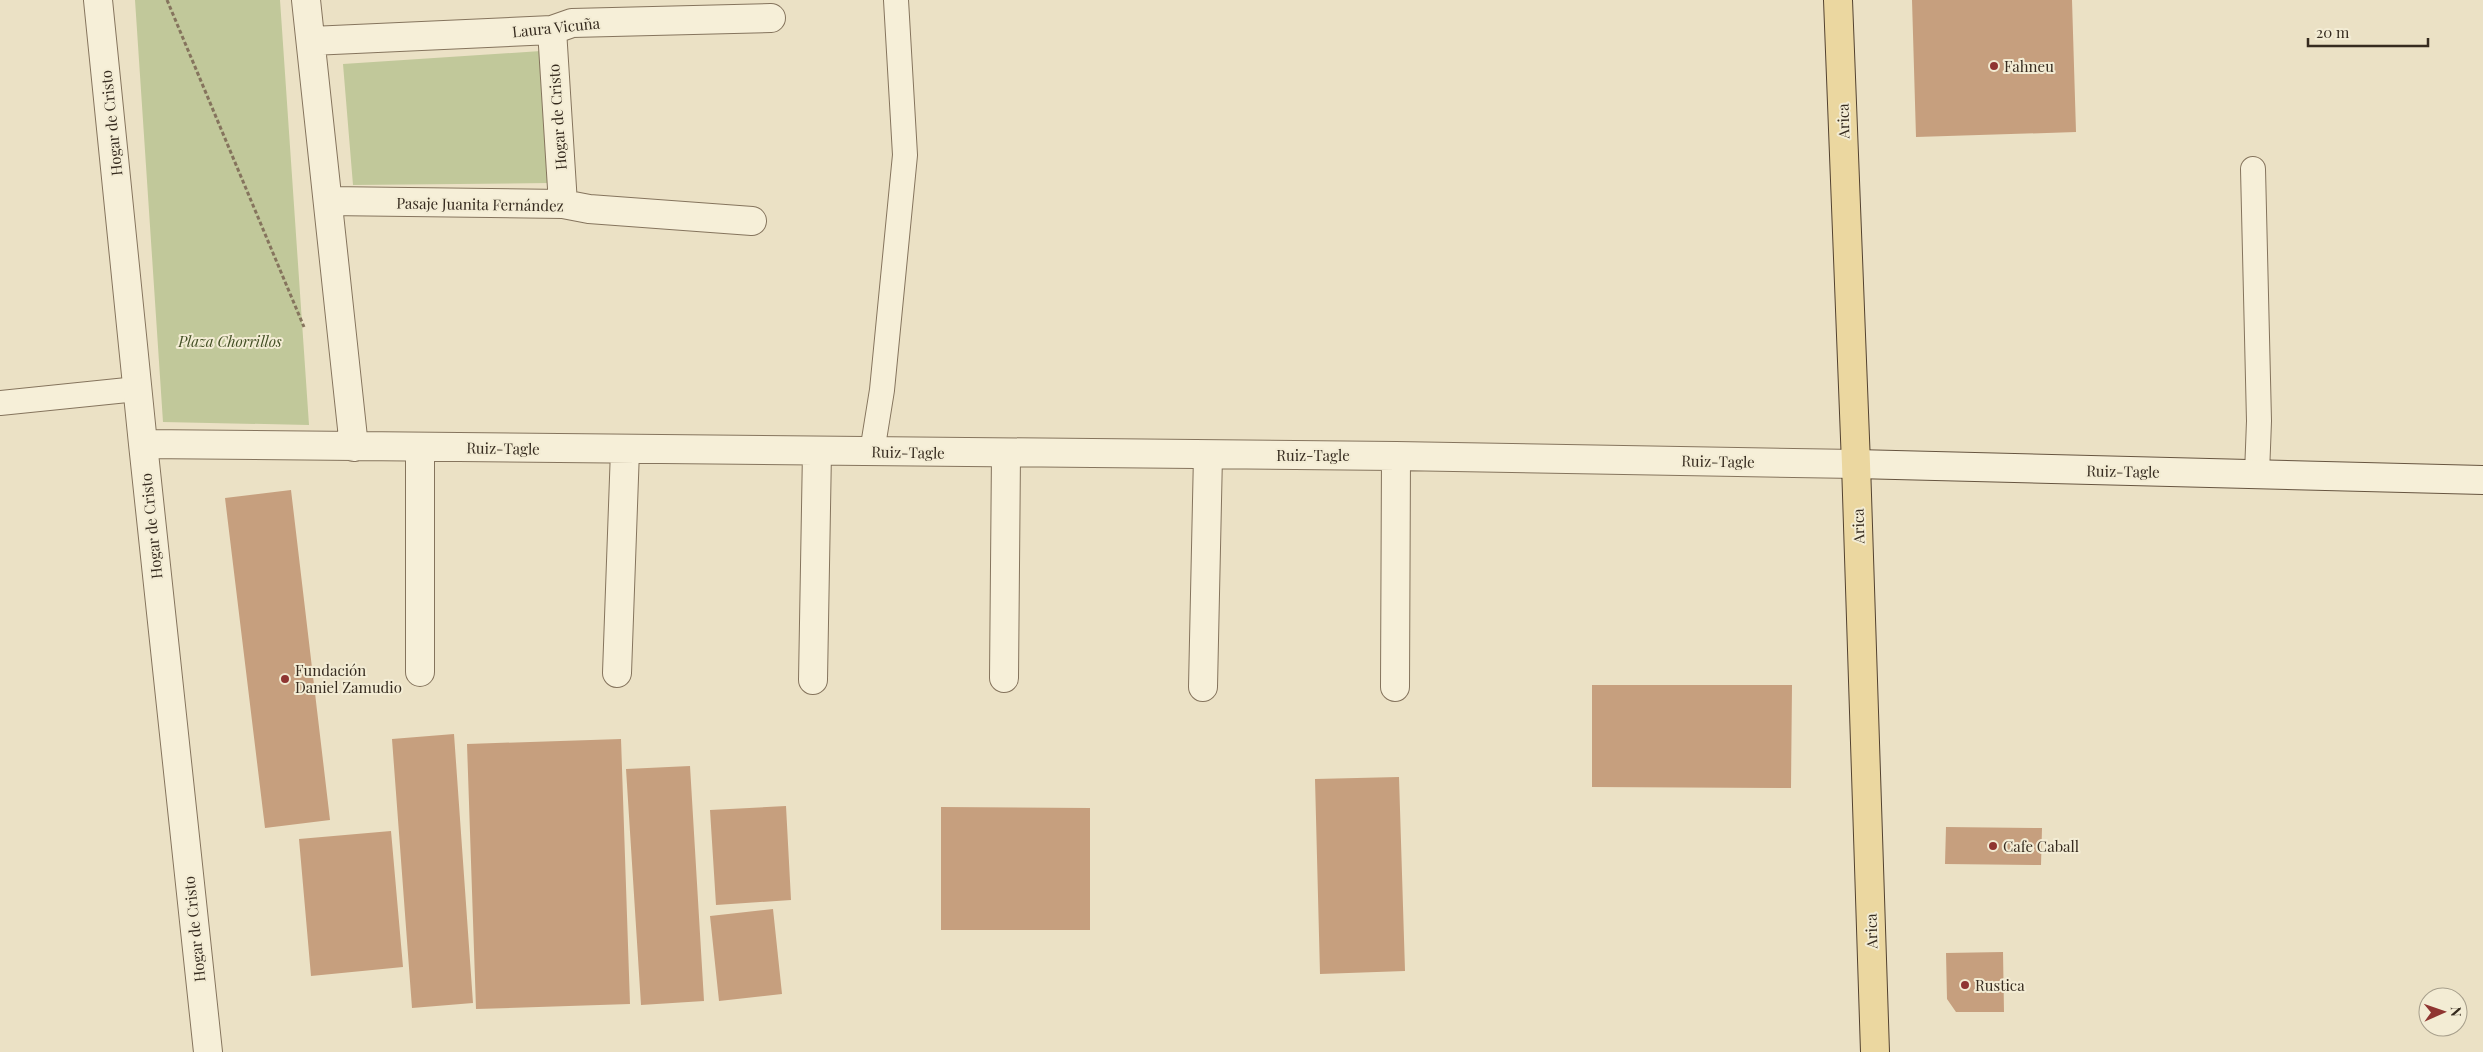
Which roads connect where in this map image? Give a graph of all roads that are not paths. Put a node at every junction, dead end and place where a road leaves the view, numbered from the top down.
1 (98, 0) edge
2 (306, 0) edge
3 (896, 0) edge
4 (1838, 0) edge
5 (771, 18) dead end
6 (552, 30) junction
7 (311, 40) junction
8 (2253, 169) dead end
9 (328, 201) junction
10 (562, 204) junction
11 (752, 221) dead end
12 (137, 388) junction
13 (0, 403) edge
14 (142, 444) junction
15 (354, 446) junction
16 (420, 447) junction
17 (625, 450) junction
18 (817, 451) junction
19 (872, 452) junction
20 (1006, 454) junction
21 (1208, 455) junction
22 (1396, 456) junction
23 (1856, 464) junction
24 (2257, 474) junction
25 (2483, 480) edge
26 (420, 672) dead end
27 (617, 673) dead end
28 (1004, 678) dead end
29 (813, 680) dead end
30 (1203, 687) dead end
31 (1395, 687) dead end
32 (208, 1052) edge
33 (1875, 1052) edge

1 - 12 street, Hogar de Cristo
2 - 7 street
3 - 19 lane
4 - 23 main road, Arica
5 - 6 street, Laura Vicuña
6 - 7 street, Laura Vicuña
6 - 10 street, Hogar de Cristo
7 - 9 street
8 - 24 lane
9 - 10 street, Pasaje Juanita Fernández
9 - 15 street
10 - 11 street, Pasaje Juanita Fernández
12 - 13 lane
12 - 14 street, Hogar de Cristo
14 - 15 street, Ruiz-Tagle
14 - 32 street, Hogar de Cristo
15 - 16 street, Ruiz-Tagle
16 - 17 street, Ruiz-Tagle
16 - 26 street
17 - 18 street, Ruiz-Tagle
17 - 27 street
18 - 19 street, Ruiz-Tagle
18 - 29 street
19 - 20 street, Ruiz-Tagle
20 - 21 street, Ruiz-Tagle
20 - 28 street
21 - 22 street, Ruiz-Tagle
21 - 30 street
22 - 23 street, Ruiz-Tagle
22 - 31 street
23 - 24 street, Ruiz-Tagle
23 - 33 main road, Arica
24 - 25 street, Ruiz-Tagle

